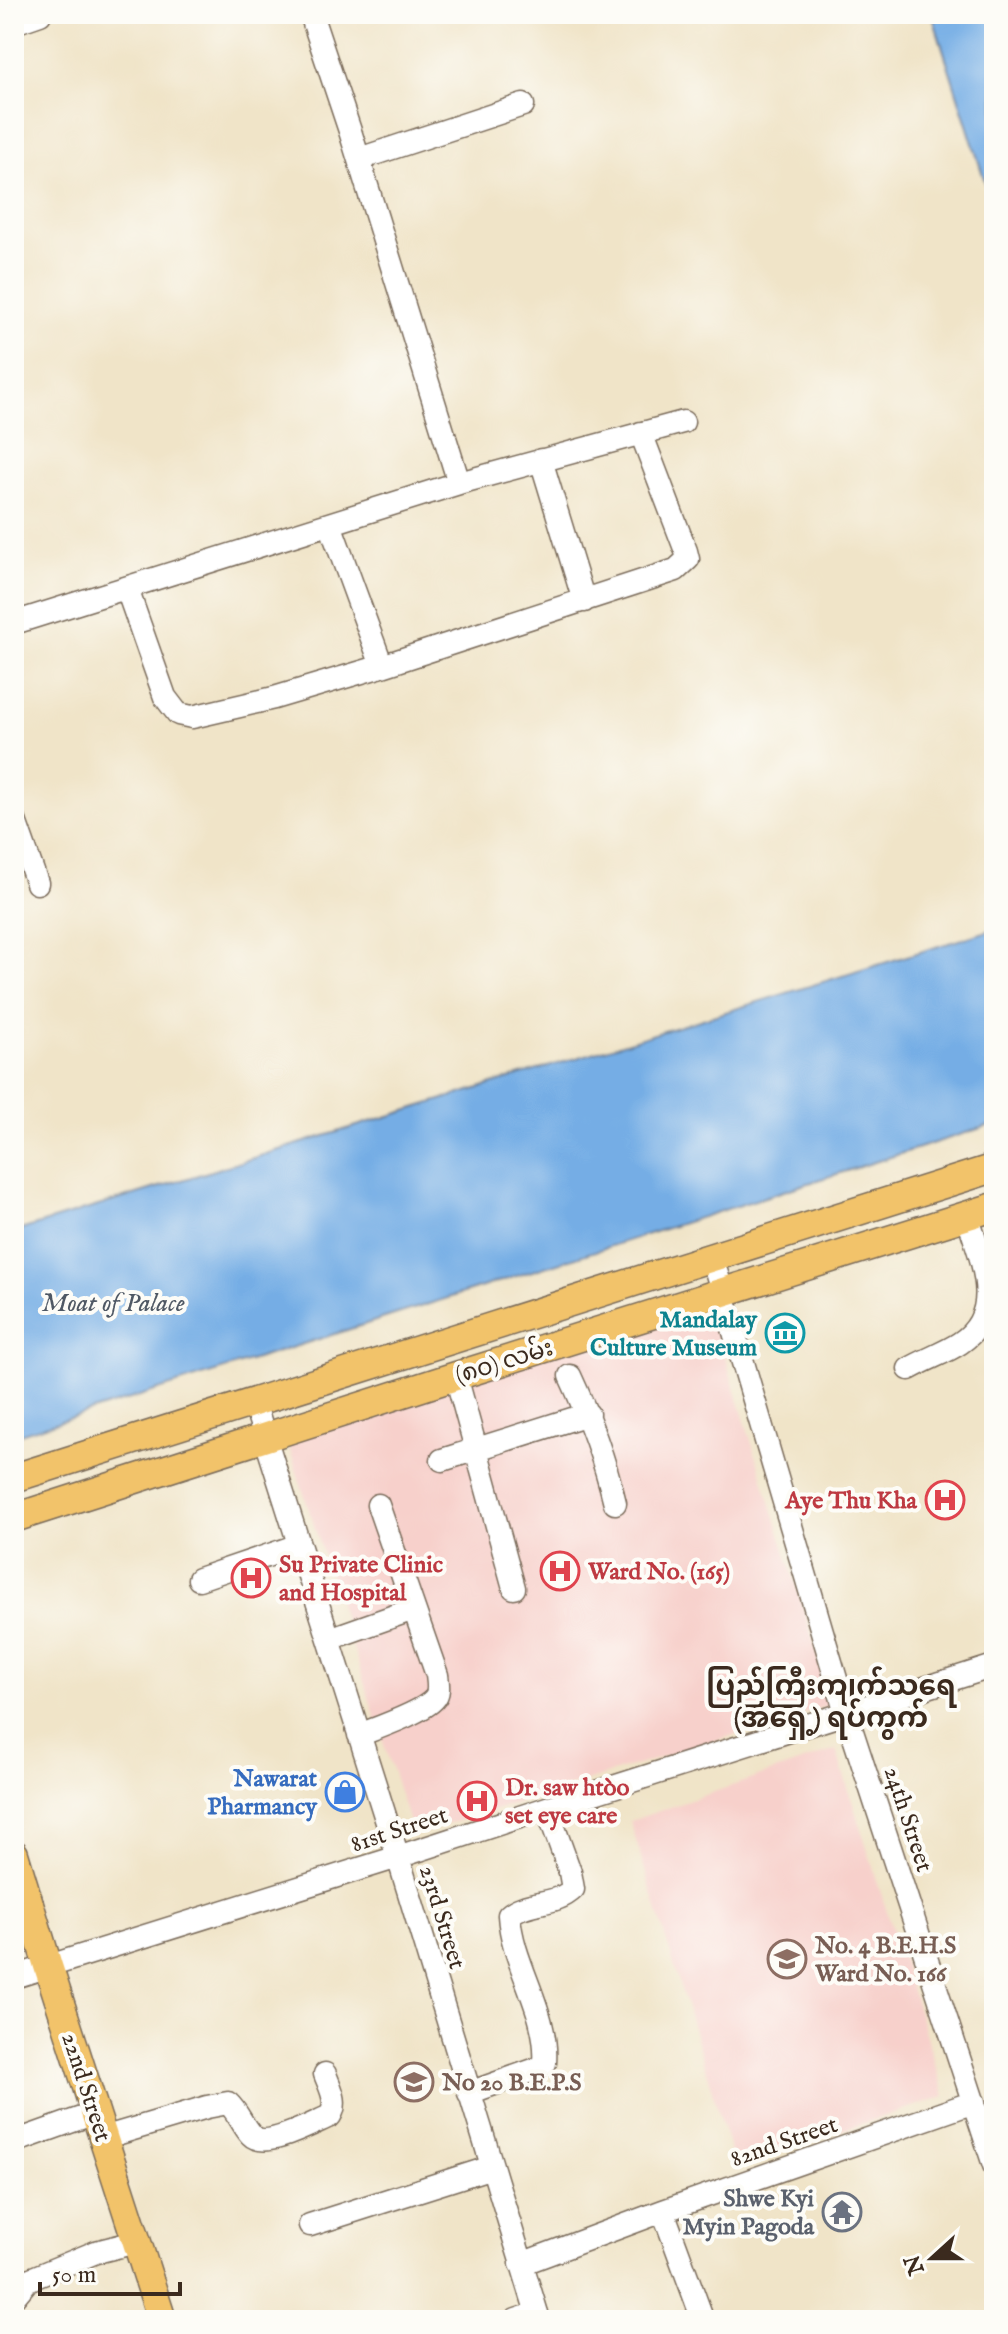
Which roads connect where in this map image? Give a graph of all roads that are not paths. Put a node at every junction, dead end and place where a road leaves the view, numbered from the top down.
1 (40, 14) edge
2 (311, 14) edge
3 (14, 23) edge
4 (523, 105) dead end
5 (359, 159) junction
6 (683, 422) dead end
7 (641, 433) junction
8 (541, 460) junction
9 (459, 483) junction
10 (330, 524) junction
11 (127, 589) junction
12 (584, 601) junction
13 (14, 623) edge
14 (382, 666) junction
15 (14, 818) edge
16 (37, 883) dead end
17 (994, 1168) edge
18 (981, 1211) edge
19 (712, 1257) junction
20 (723, 1293) junction
21 (909, 1369) dead end
22 (456, 1376) junction
23 (570, 1376) dead end
24 (254, 1402) junction
25 (588, 1414) junction
26 (265, 1438) junction
27 (475, 1450) junction
28 (442, 1460) dead end
29 (14, 1478) edge
30 (615, 1503) dead end
31 (378, 1505) dead end
32 (14, 1518) edge
33 (299, 1545) junction
34 (199, 1579) dead end
35 (514, 1588) dead end
36 (414, 1609) junction
37 (329, 1639) junction
38 (994, 1666) edge
39 (846, 1713) junction
40 (359, 1735) junction
41 (547, 1808) junction
42 (14, 1854) edge
43 (398, 1857) junction
44 (48, 1966) junction
45 (14, 1977) edge
46 (325, 2074) dead end
47 (469, 2093) junction
48 (974, 2102) junction
49 (99, 2126) junction
50 (14, 2142) edge
51 (993, 2158) edge
52 (492, 2167) junction
53 (663, 2211) junction
54 (310, 2225) dead end
55 (136, 2242) junction
56 (521, 2264) junction
57 (14, 2297) edge
58 (531, 2318) edge
59 (162, 2320) edge
60 (703, 2320) edge

1 - 3 street
2 - 5 street
4 - 5 street
5 - 9 street
6 - 7 street
7 - 8 street
7 - 12 street
8 - 9 street
8 - 12 street
9 - 10 street
10 - 11 street
10 - 14 street
11 - 13 street
11 - 14 street
12 - 14 street
15 - 16 street
17 - 19 main road, (၈၀) လမ်း
18 - 20 main road, (၈၀) လမ်း
18 - 21 street
19 - 20 street, 24th Street
19 - 24 main road, (၈၀) လမ်း
20 - 22 main road, (၈၀) လမ်း
20 - 39 street, 24th Street
22 - 26 main road, (၈၀) လမ်း
22 - 27 street
23 - 25 street
24 - 26 street, 23rd Street
24 - 29 main road, (၈၀) လမ်း
25 - 27 street
25 - 30 street
26 - 32 main road, (၈၀) လမ်း
26 - 33 street, 23rd Street
27 - 28 street
27 - 35 street
31 - 36 street
33 - 34 street
33 - 37 street, 23rd Street
36 - 37 street
36 - 40 street
37 - 40 street, 23rd Street
38 - 39 street, 81st Street
39 - 41 street, 81st Street
39 - 48 street, 24th Street
40 - 43 street, 23rd Street
41 - 43 street, 81st Street
41 - 47 street
42 - 44 main road, 22nd Street
43 - 44 street, 81st Street
43 - 47 street, 23rd Street
44 - 45 street, 81st Street
44 - 49 main road, 22nd Street
46 - 49 street
47 - 52 street, 23rd Street
48 - 51 street, 24th Street
48 - 53 street, 82nd Street
49 - 50 street
49 - 55 main road, 22nd Street
52 - 54 street
52 - 56 street, 23rd Street
53 - 56 street, 82nd Street
53 - 60 street
55 - 57 street
55 - 59 main road, 22nd Street
56 - 58 street, 23rd Street

